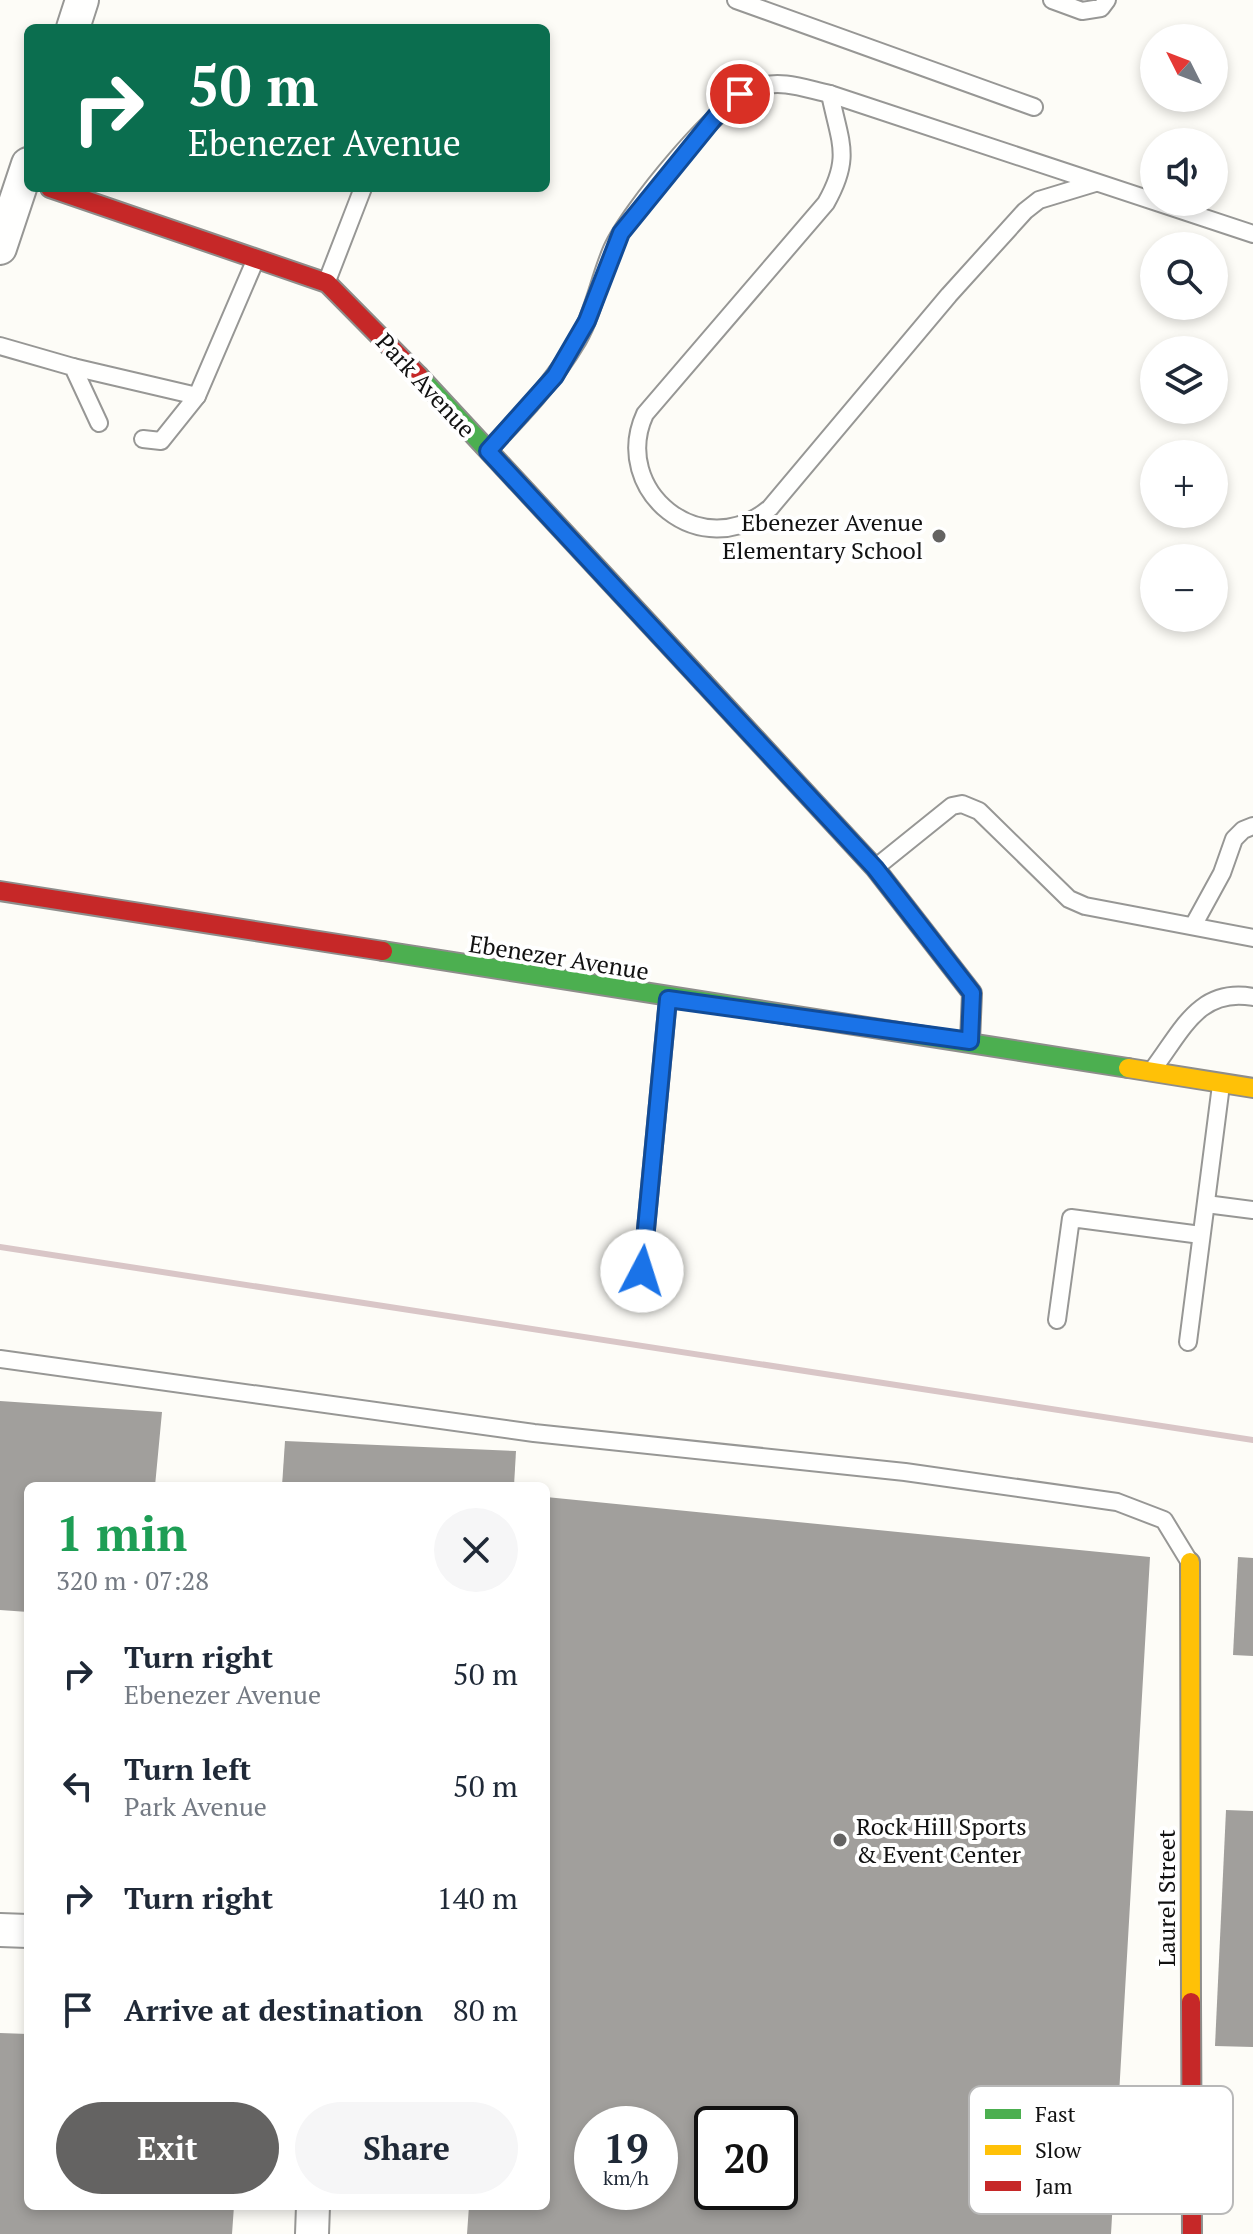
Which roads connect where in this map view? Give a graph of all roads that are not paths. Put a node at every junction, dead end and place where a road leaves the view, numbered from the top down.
1 (82, 0) edge
2 (736, 0) edge
3 (1052, 0) edge
4 (1107, 0) edge
5 (74, 24) edge
6 (830, 94) junction
7 (1034, 107) dead end
8 (24, 182) edge
9 (1095, 183) junction
10 (70, 192) edge
11 (361, 192) edge
12 (1253, 234) edge
13 (0, 248) edge
14 (256, 259) junction
15 (327, 283) junction
16 (0, 346) edge
17 (73, 367) junction
18 (197, 396) junction
19 (99, 423) dead end
20 (143, 439) dead end
21 (488, 451) junction
22 (1253, 826) edge
23 (875, 868) junction
24 (0, 891) edge
25 (1193, 926) junction
26 (1253, 938) edge
27 (1253, 997) edge
28 (668, 999) junction
29 (970, 1041) junction
30 (1153, 1070) junction
31 (1222, 1082) junction
32 (1253, 1088) edge
33 (1206, 1204) junction
34 (1253, 1210) edge
35 (1201, 1235) junction
36 (642, 1271) dead end
37 (1057, 1320) dead end
38 (1188, 1342) dead end
39 (0, 1359) edge
40 (1190, 1562) joint
41 (0, 1930) edge
42 (24, 1931) edge
43 (1192, 2086) edge
44 (313, 2210) edge
45 (1192, 2214) edge
46 (312, 2234) edge
47 (1192, 2234) edge

1 - 5 street
2 - 7 lane
3 - 4 lane
6 - 9 lane
6 - 9 lane
6 - 21 lane
8 - 13 street
9 - 12 lane
10 - 14 street, Park Avenue
11 - 15 lane
14 - 15 street, Park Avenue
14 - 18 lane
15 - 21 street, Park Avenue
16 - 17 lane
17 - 18 lane
17 - 19 lane
18 - 20 lane
21 - 23 street, Park Avenue
22 - 25 lane
23 - 25 lane
23 - 29 street, Park Avenue
24 - 28 street, Ebenezer Avenue
25 - 26 lane
27 - 30 lane
28 - 29 street, Ebenezer Avenue
28 - 36 lane
29 - 30 street, Ebenezer Avenue
30 - 31 street, Ebenezer Avenue
31 - 32 street, Ebenezer Avenue
31 - 33 lane
33 - 34 lane
33 - 35 lane
35 - 37 lane
35 - 38 lane
39 - 40 lane
40 - 43 street, Laurel Street
41 - 42 street
44 - 46 street
45 - 47 street, Laurel Street

